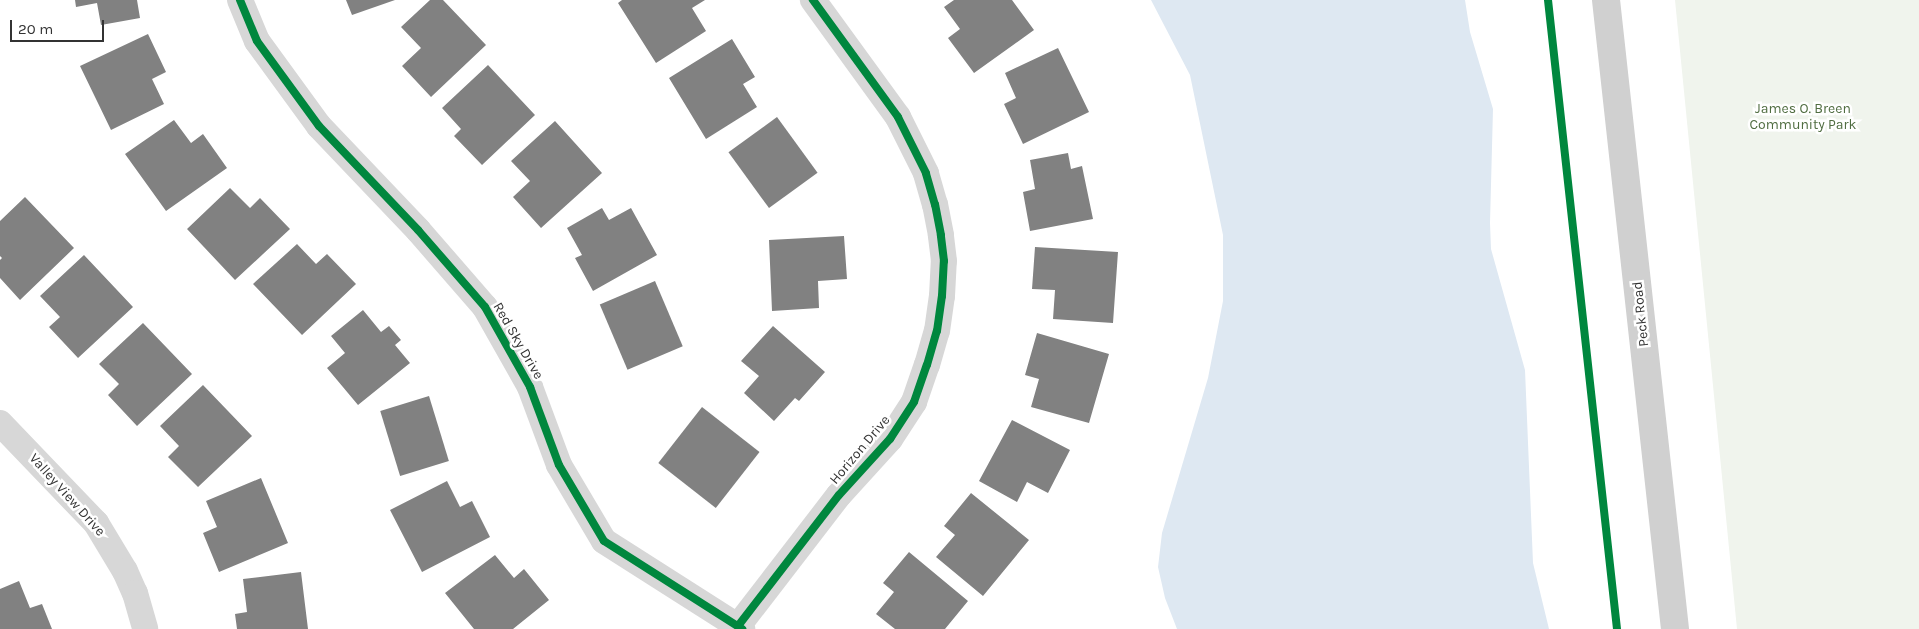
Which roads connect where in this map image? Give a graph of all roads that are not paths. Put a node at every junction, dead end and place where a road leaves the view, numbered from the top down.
1 (240, 0) edge
2 (812, 0) edge
3 (1606, 0) edge
4 (0, 423) edge
5 (740, 628) edge
6 (145, 629) edge
7 (1675, 629) edge

1 - 5 street, Red Sky Drive
2 - 5 street, Horizon Drive
3 - 7 street, Peck Road
4 - 6 street, Valley View Drive

